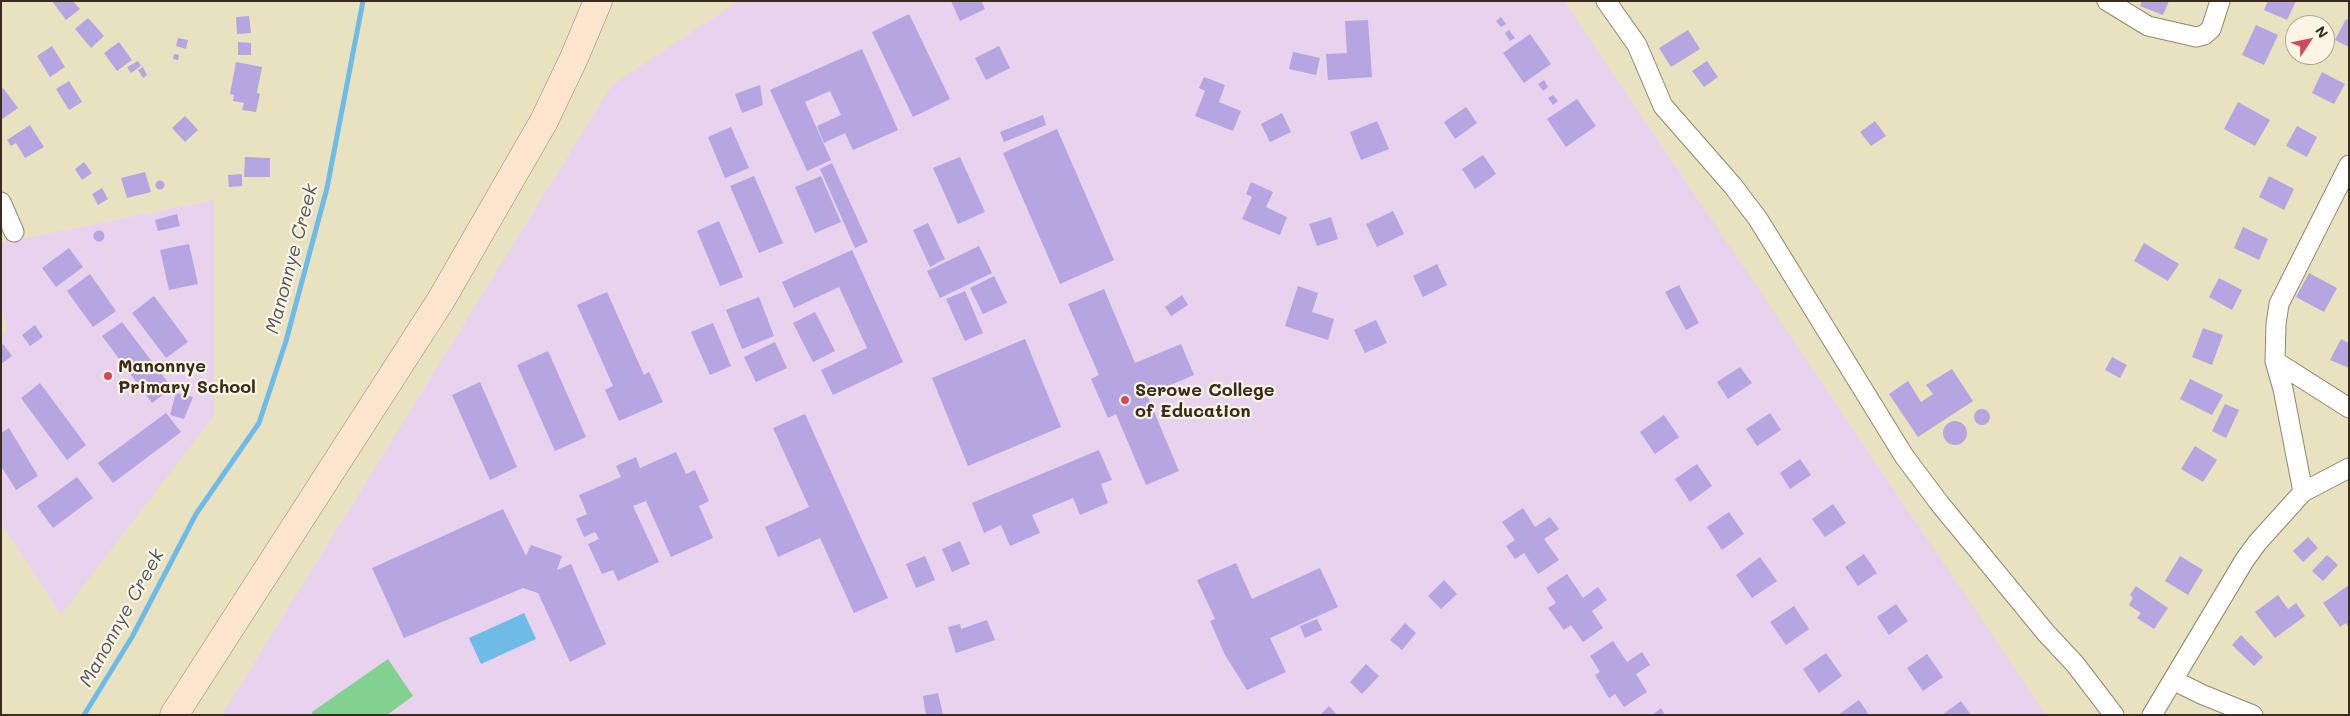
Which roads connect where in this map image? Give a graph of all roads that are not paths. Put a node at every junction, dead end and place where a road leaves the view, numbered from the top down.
1 (598, 1) edge
2 (1606, 1) edge
3 (2107, 1) edge
4 (2220, 1) edge
5 (2349, 165) edge
6 (1, 202) edge
7 (14, 232) dead end
8 (2275, 361) junction
9 (2349, 408) edge
10 (2349, 468) edge
11 (2303, 492) junction
12 (2173, 680) junction
13 (174, 715) edge
14 (2114, 715) edge
15 (2152, 715) edge
16 (2253, 715) edge

1 - 13 street
2 - 14 street
3 - 4 street
5 - 8 street
6 - 7 street
8 - 9 street
8 - 11 street
10 - 11 street
11 - 12 street
12 - 15 street
12 - 16 street

